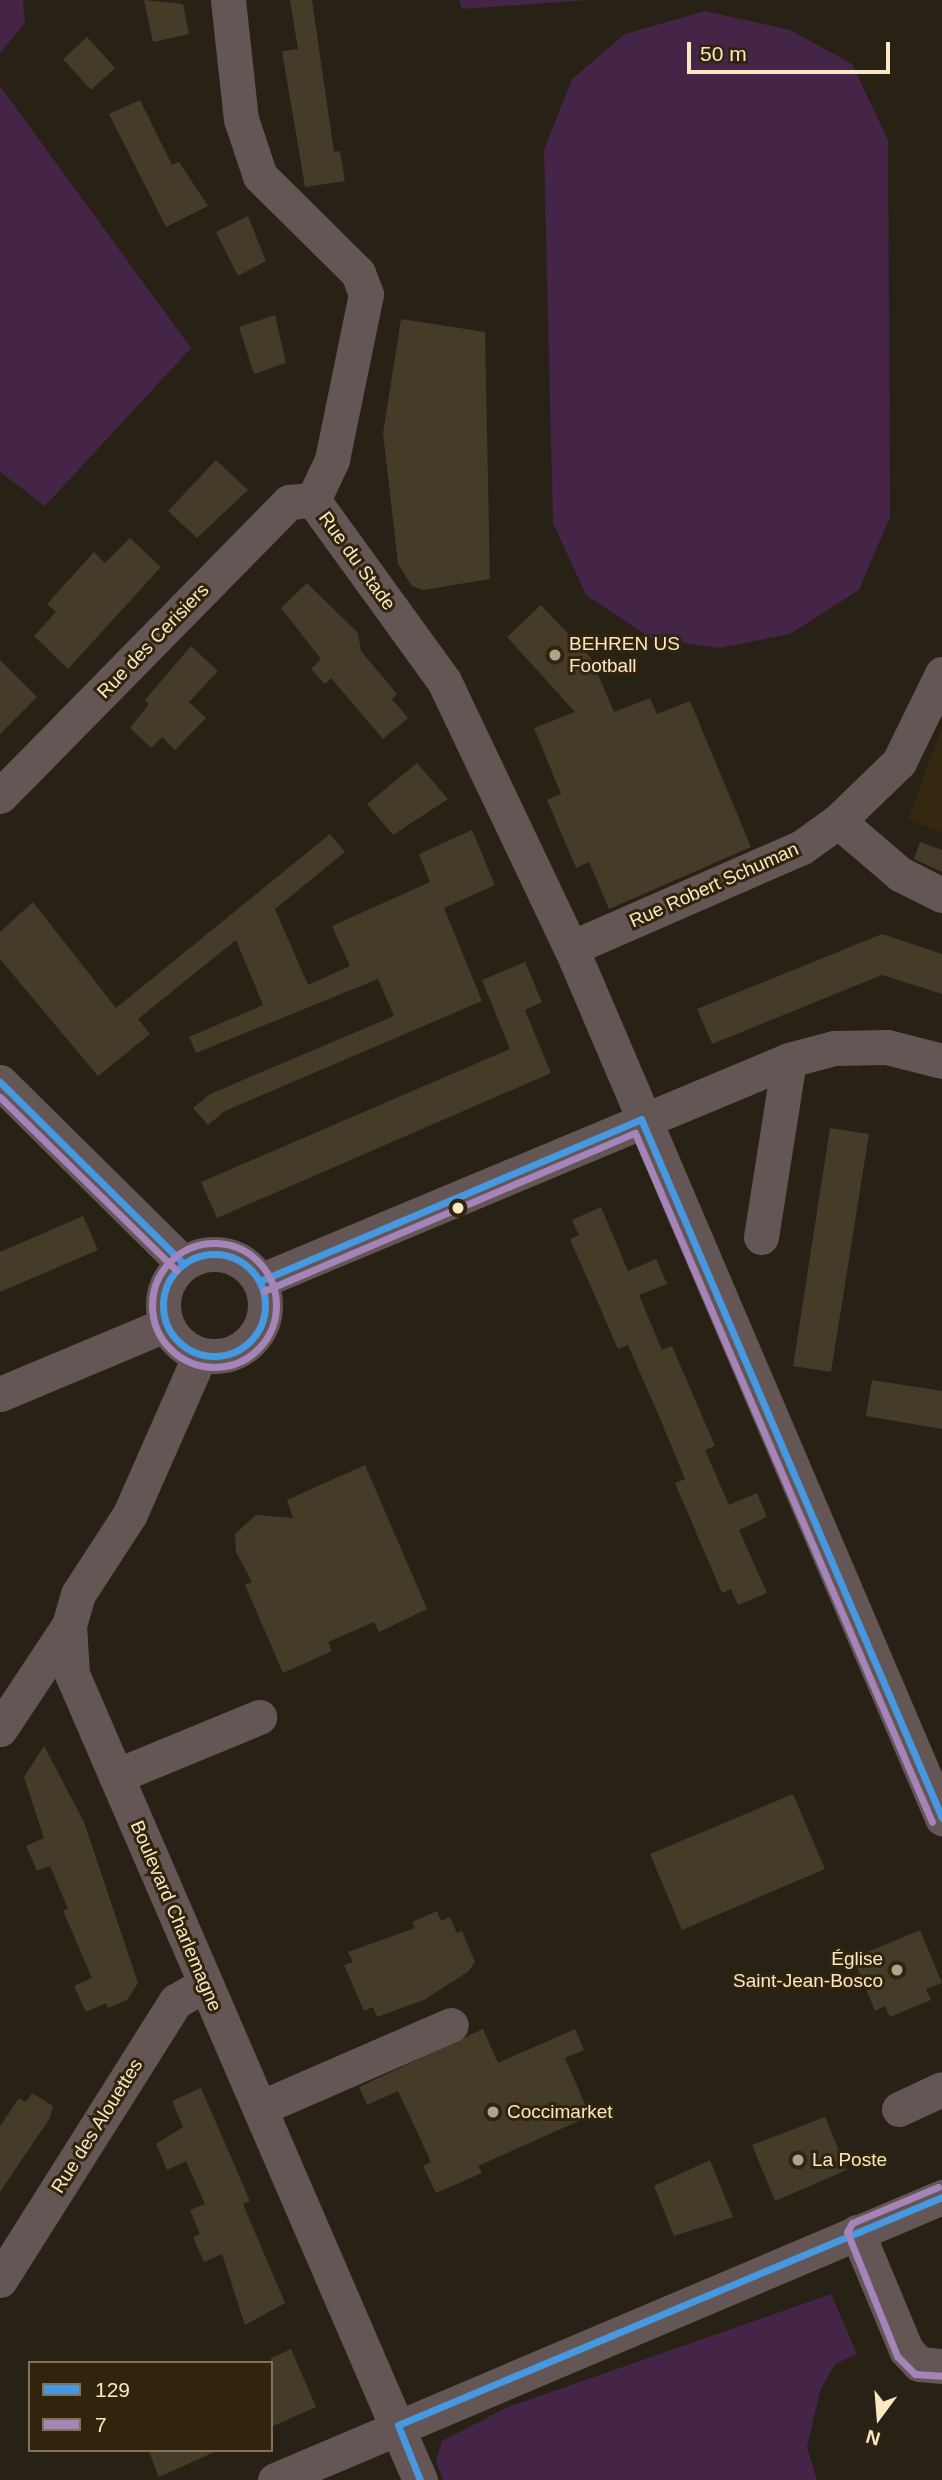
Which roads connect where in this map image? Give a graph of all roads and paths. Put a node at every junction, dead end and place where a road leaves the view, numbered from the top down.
1 (228, 0) edge
2 (313, 500) junction
3 (942, 674) edge
4 (0, 796) edge
5 (838, 821) junction
6 (942, 895) edge
7 (571, 948) junction
8 (789, 1060) junction
9 (942, 1061) edge
10 (0, 1082) edge
11 (641, 1119) junction
12 (761, 1237) dead end
13 (183, 1263) junction
14 (260, 1282) junction
15 (165, 1325) junction
16 (200, 1355) junction
17 (0, 1394) edge
18 (69, 1625) junction
19 (259, 1717) dead end
20 (0, 1729) edge
21 (116, 1776) junction
22 (942, 1818) edge
23 (205, 1984) junction
24 (451, 2025) dead end
25 (942, 2089) edge
26 (260, 2108) junction
27 (899, 2109) dead end
28 (942, 2197) edge
29 (857, 2232) junction
30 (0, 2280) edge
31 (942, 2366) edge
32 (398, 2425) junction
33 (275, 2480) edge
34 (420, 2480) edge

1 - 2 street, Rue du Stade
2 - 4 street, Rue des Cerisiers
2 - 7 street, Rue du Stade
3 - 5 street, Rue Robert Schuman
5 - 6 street
5 - 7 street, Rue Robert Schuman
7 - 11 street, Rue du Stade
8 - 9 street
8 - 11 street
8 - 12 street
10 - 13 street
11 - 14 street
11 - 22 street, Rue du Stade
13 - 14 street
13 - 15 street
14 - 16 street
15 - 16 street
15 - 17 street
16 - 18 street, Boulevard Charlemagne
18 - 20 street
18 - 21 street, Boulevard Charlemagne
19 - 21 street
21 - 23 street, Boulevard Charlemagne
23 - 26 street, Boulevard Charlemagne
23 - 30 street, Rue des Alouettes
24 - 26 street
25 - 27 street
26 - 32 street, Boulevard Charlemagne
28 - 29 street
29 - 31 street
29 - 32 street
32 - 33 street
32 - 34 street, Boulevard Charlemagne

